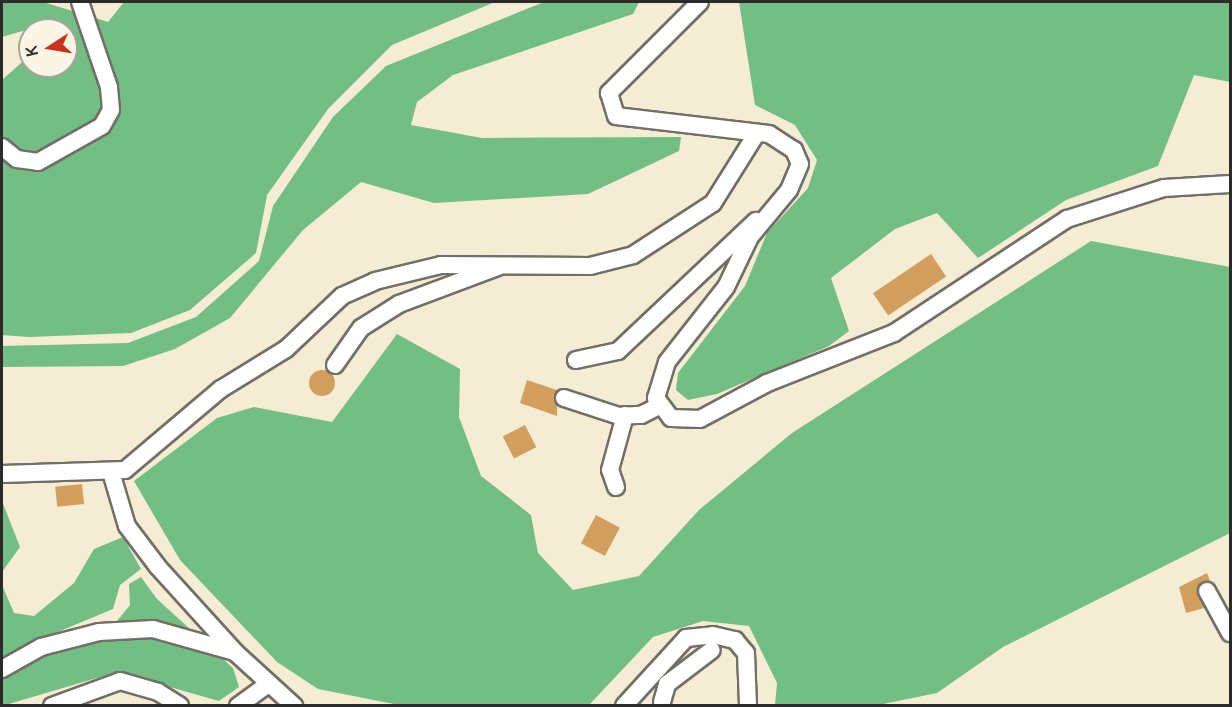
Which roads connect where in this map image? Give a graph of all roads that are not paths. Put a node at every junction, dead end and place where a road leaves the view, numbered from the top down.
1 (80, 2) edge
2 (700, 2) edge
3 (754, 136) junction
4 (2, 147) edge
5 (1230, 183) edge
6 (776, 206) junction
7 (513, 261) junction
8 (576, 360) dead end
9 (335, 365) dead end
10 (564, 398) dead end
11 (661, 405) junction
12 (625, 416) junction
13 (111, 472) junction
14 (2, 474) edge
15 (616, 487) dead end
16 (1208, 591) dead end
17 (1230, 633) edge
18 (711, 650) dead end
19 (236, 653) junction
20 (2, 669) edge
21 (651, 676) junction
22 (268, 684) junction
23 (667, 684) junction
24 (662, 702) dead end
25 (52, 705) edge
26 (180, 705) edge
27 (238, 705) edge
28 (294, 705) edge
29 (624, 705) edge
30 (748, 705) edge

1 - 4 street
2 - 3 street
3 - 6 street
3 - 7 street
5 - 11 street
6 - 8 street
6 - 11 street
7 - 9 street
7 - 13 street
10 - 12 street
11 - 12 street
12 - 15 street
13 - 14 street
13 - 19 street
16 - 17 street
18 - 23 street
19 - 20 street
19 - 22 street
21 - 23 street
21 - 29 street
21 - 30 street
22 - 27 street
22 - 28 street
23 - 24 street
25 - 26 street

